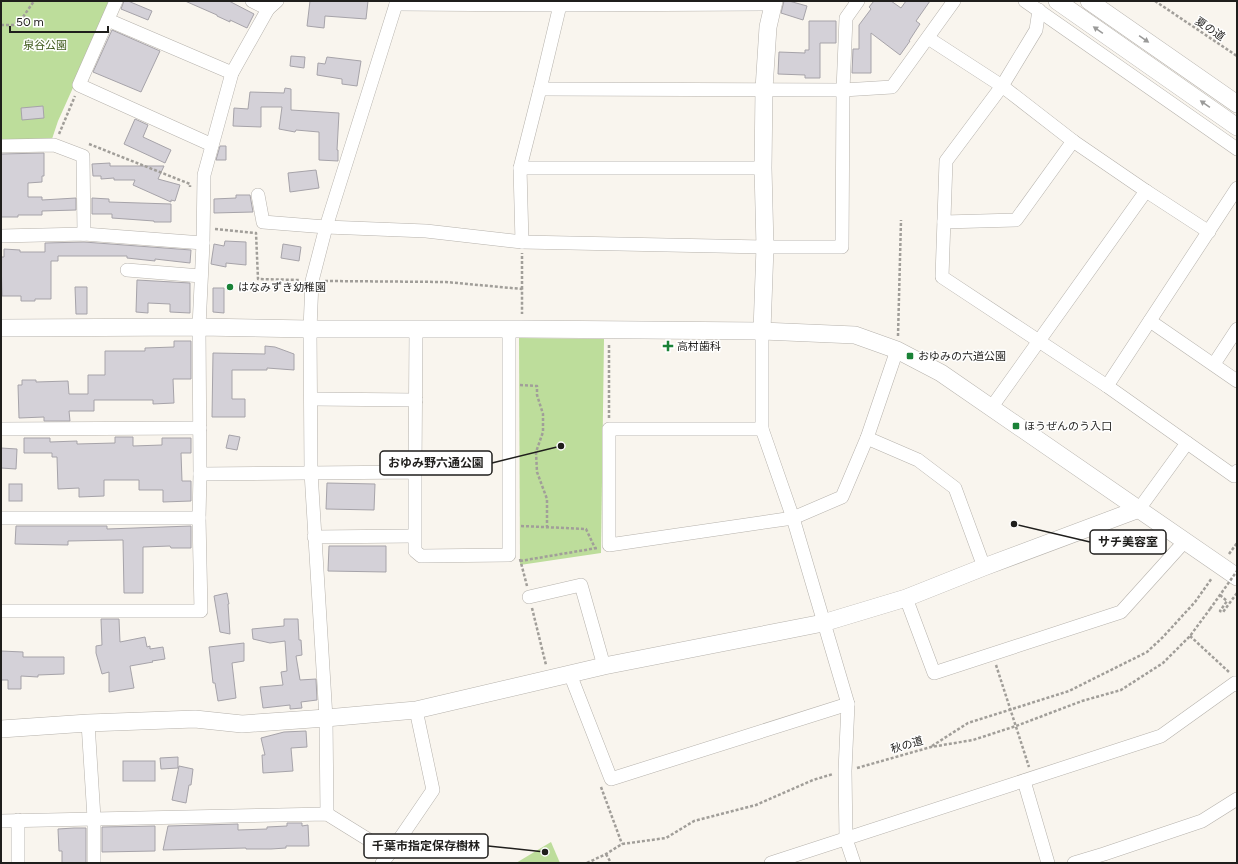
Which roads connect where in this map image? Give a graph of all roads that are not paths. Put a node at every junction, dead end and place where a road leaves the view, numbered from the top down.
1 (116, 1) edge
2 (252, 1) edge
3 (858, 1) edge
4 (954, 1) edge
5 (1025, 1) edge
6 (1057, 1) edge
7 (1090, 1) edge
8 (397, 2) edge
9 (560, 3) edge
10 (774, 3) edge
11 (273, 5) edge
12 (1039, 10) junction
13 (108, 20) junction
14 (928, 38) junction
15 (232, 73) junction
16 (1002, 86) junction
17 (540, 89) junction
18 (764, 89) junction
19 (843, 90) junction
20 (1237, 104) edge
21 (1237, 127) edge
22 (1073, 141) junction
23 (212, 145) junction
24 (1, 146) edge
25 (1237, 149) edge
26 (520, 168) junction
27 (763, 168) junction
28 (1237, 188) edge
29 (1146, 191) junction
30 (258, 196) dead end
31 (944, 222) junction
32 (326, 227) junction
33 (1209, 232) junction
34 (84, 234) junction
35 (1, 236) edge
36 (522, 242) junction
37 (203, 243) junction
38 (764, 247) junction
39 (127, 270) dead end
40 (201, 276) junction
41 (1150, 321) junction
42 (199, 327) junction
43 (1, 328) edge
44 (310, 329) junction
45 (416, 329) junction
46 (515, 329) junction
47 (1237, 329) edge
48 (762, 331) junction
49 (1038, 341) junction
50 (897, 350) junction
51 (1214, 364) junction
52 (1237, 381) edge
53 (1107, 386) junction
54 (311, 399) junction
55 (416, 400) junction
56 (991, 408) junction
57 (200, 428) junction
58 (1, 429) edge
59 (762, 429) junction
60 (867, 438) junction
61 (1187, 443) junction
62 (1237, 471) edge
63 (311, 472) junction
64 (415, 472) junction
65 (200, 474) junction
66 (1139, 509) junction
67 (1, 518) edge
68 (199, 518) junction
69 (793, 518) junction
70 (314, 536) junction
71 (414, 536) junction
72 (1185, 541) junction
73 (984, 567) junction
74 (1237, 577) edge
75 (529, 597) road end
76 (906, 598) junction
77 (1, 611) edge
78 (823, 623) junction
79 (604, 666) junction
80 (570, 674) junction
81 (1236, 684) edge
82 (848, 704) junction
83 (416, 710) junction
84 (326, 718) junction
85 (88, 723) junction
86 (1, 729) edge
87 (1028, 779) junction
88 (1237, 799) edge
89 (326, 814) junction
90 (94, 818) junction
91 (18, 820) junction
92 (1, 821) edge
93 (846, 839) junction
94 (386, 858) edge
95 (803, 858) edge
96 (1105, 859) edge
97 (18, 863) edge
98 (94, 863) edge
99 (771, 863) edge
100 (854, 863) edge
101 (1048, 863) edge
102 (1074, 863) edge

1 - 13 street
2 - 11 street
3 - 19 street
4 - 14 street
5 - 12 street
21 -> 6 street
7 -> 20 street
8 - 9 street
8 - 32 street
9 - 10 street
9 - 17 street
10 - 18 street
11 - 15 street
12 - 16 street
12 - 25 street
13 - 15 street
13 - 23 street
14 - 16 street
14 - 19 street
15 - 23 street
16 - 22 street
16 - 31 street
17 - 18 street
17 - 26 street
18 - 19 street
18 - 27 street
19 - 38 street
22 - 29 street
22 - 31 street
23 - 37 street
24 - 34 street
26 - 27 street
26 - 36 street
27 - 38 street
28 - 33 street
29 - 33 street
29 - 49 street
30 - 32 street
31 - 49 street
32 - 36 street
32 - 44 street
33 - 41 street
34 - 35 street
34 - 37 street
36 - 38 street
37 - 40 street
38 - 48 street
39 - 40 street
40 - 42 street
41 - 51 street
41 - 53 street
42 - 43 street
42 - 44 street
42 - 57 street
44 - 45 street
44 - 54 street
45 - 46 street
45 - 55 street
46 - 48 street
46 - 71 street
47 - 51 street
48 - 50 street
48 - 59 street
49 - 53 street
49 - 56 street
50 - 56 street
50 - 60 street
51 - 52 street
53 - 61 street
54 - 55 street
54 - 63 street
55 - 64 street
56 - 66 street
57 - 58 street
57 - 65 street
59 - 69 street
59 - 69 street
60 - 69 street
60 - 73 street
61 - 62 street
61 - 66 street
63 - 64 street
63 - 65 street
63 - 70 street
64 - 71 street
65 - 68 street
66 - 72 street
66 - 73 street
67 - 68 street
68 - 77 street
69 - 78 street
70 - 71 street
70 - 84 street
72 - 74 street
72 - 76 street
73 - 76 street
75 - 79 street
76 - 78 street
78 - 79 street
78 - 82 street
79 - 80 street
80 - 82 street
80 - 83 street
81 - 87 street
82 - 93 street
83 - 84 street
83 - 94 street
84 - 85 street
84 - 89 street
85 - 86 street
85 - 90 street
87 - 93 street
87 - 101 street
88 - 96 street
89 - 90 street
89 - 94 street
90 - 91 street
90 - 98 street
91 - 92 street
91 - 97 street
93 - 95 street
93 - 100 street
95 - 99 street
96 - 102 street

